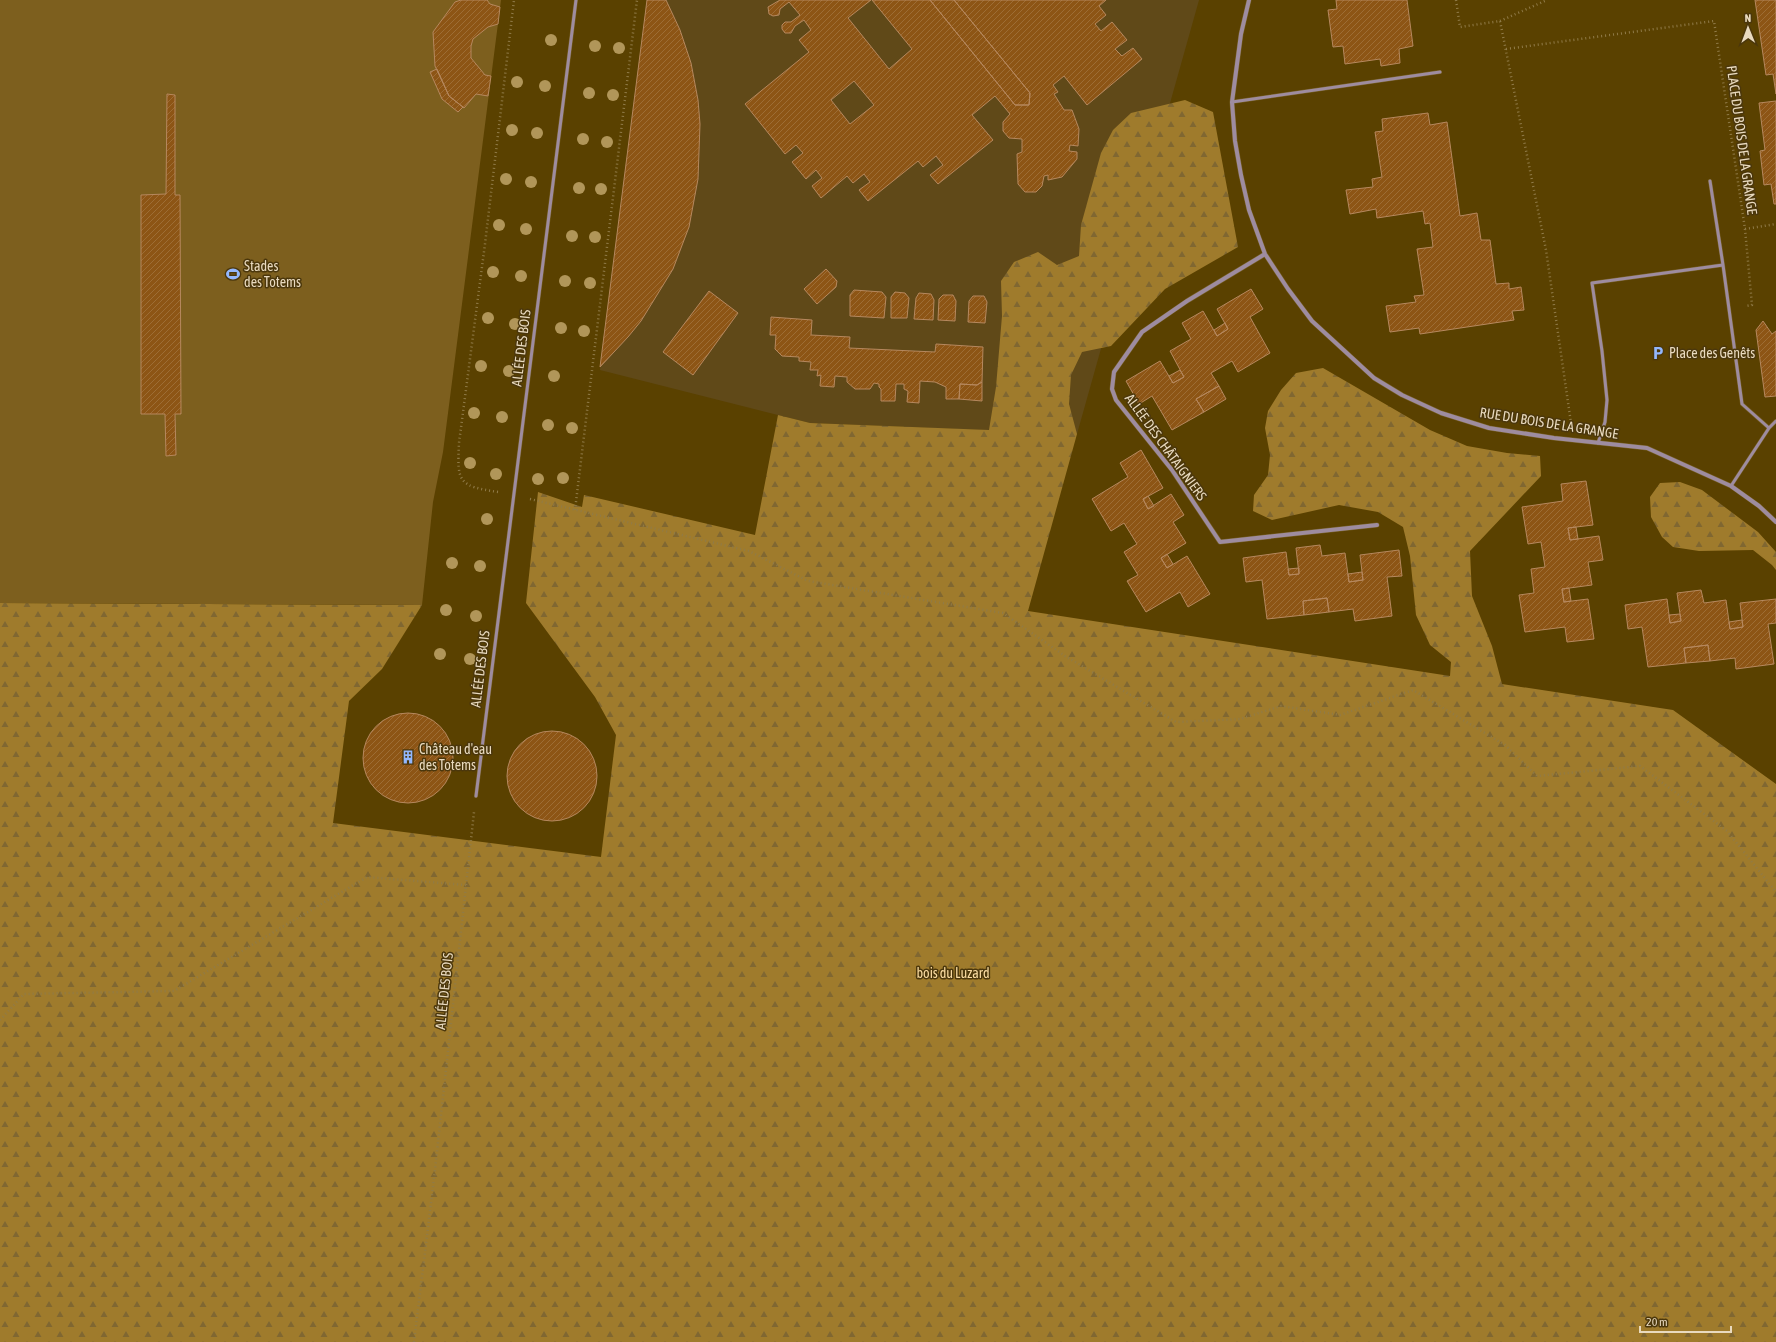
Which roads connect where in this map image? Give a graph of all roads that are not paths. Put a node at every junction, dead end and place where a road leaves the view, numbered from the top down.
1 (576, 0) edge
2 (1250, 0) edge
3 (1440, 72) dead end
4 (1232, 102) junction
5 (1710, 181) dead end
6 (1265, 254) junction
7 (1723, 265) junction
8 (1776, 421) edge
9 (1769, 428) junction
10 (1598, 443) junction
11 (1731, 486) junction
12 (1776, 522) edge
13 (1377, 525) dead end
14 (476, 796) road end

1 - 14 lane, ALLÉE DES BOIS
2 - 4 street, RUE DU BOIS DE LA GRANGE
3 - 4 lane
4 - 6 street, RUE DU BOIS DE LA GRANGE
5 - 7 lane
6 - 10 street, RUE DU BOIS DE LA GRANGE
6 - 13 street, ALLÉE DES CHÂTAIGNIERS
7 - 9 lane
7 - 10 lane
8 - 9 lane
9 - 11 lane
10 - 11 street, RUE DU BOIS DE LA GRANGE
11 - 12 street, RUE DU BOIS DE LA GRANGE

